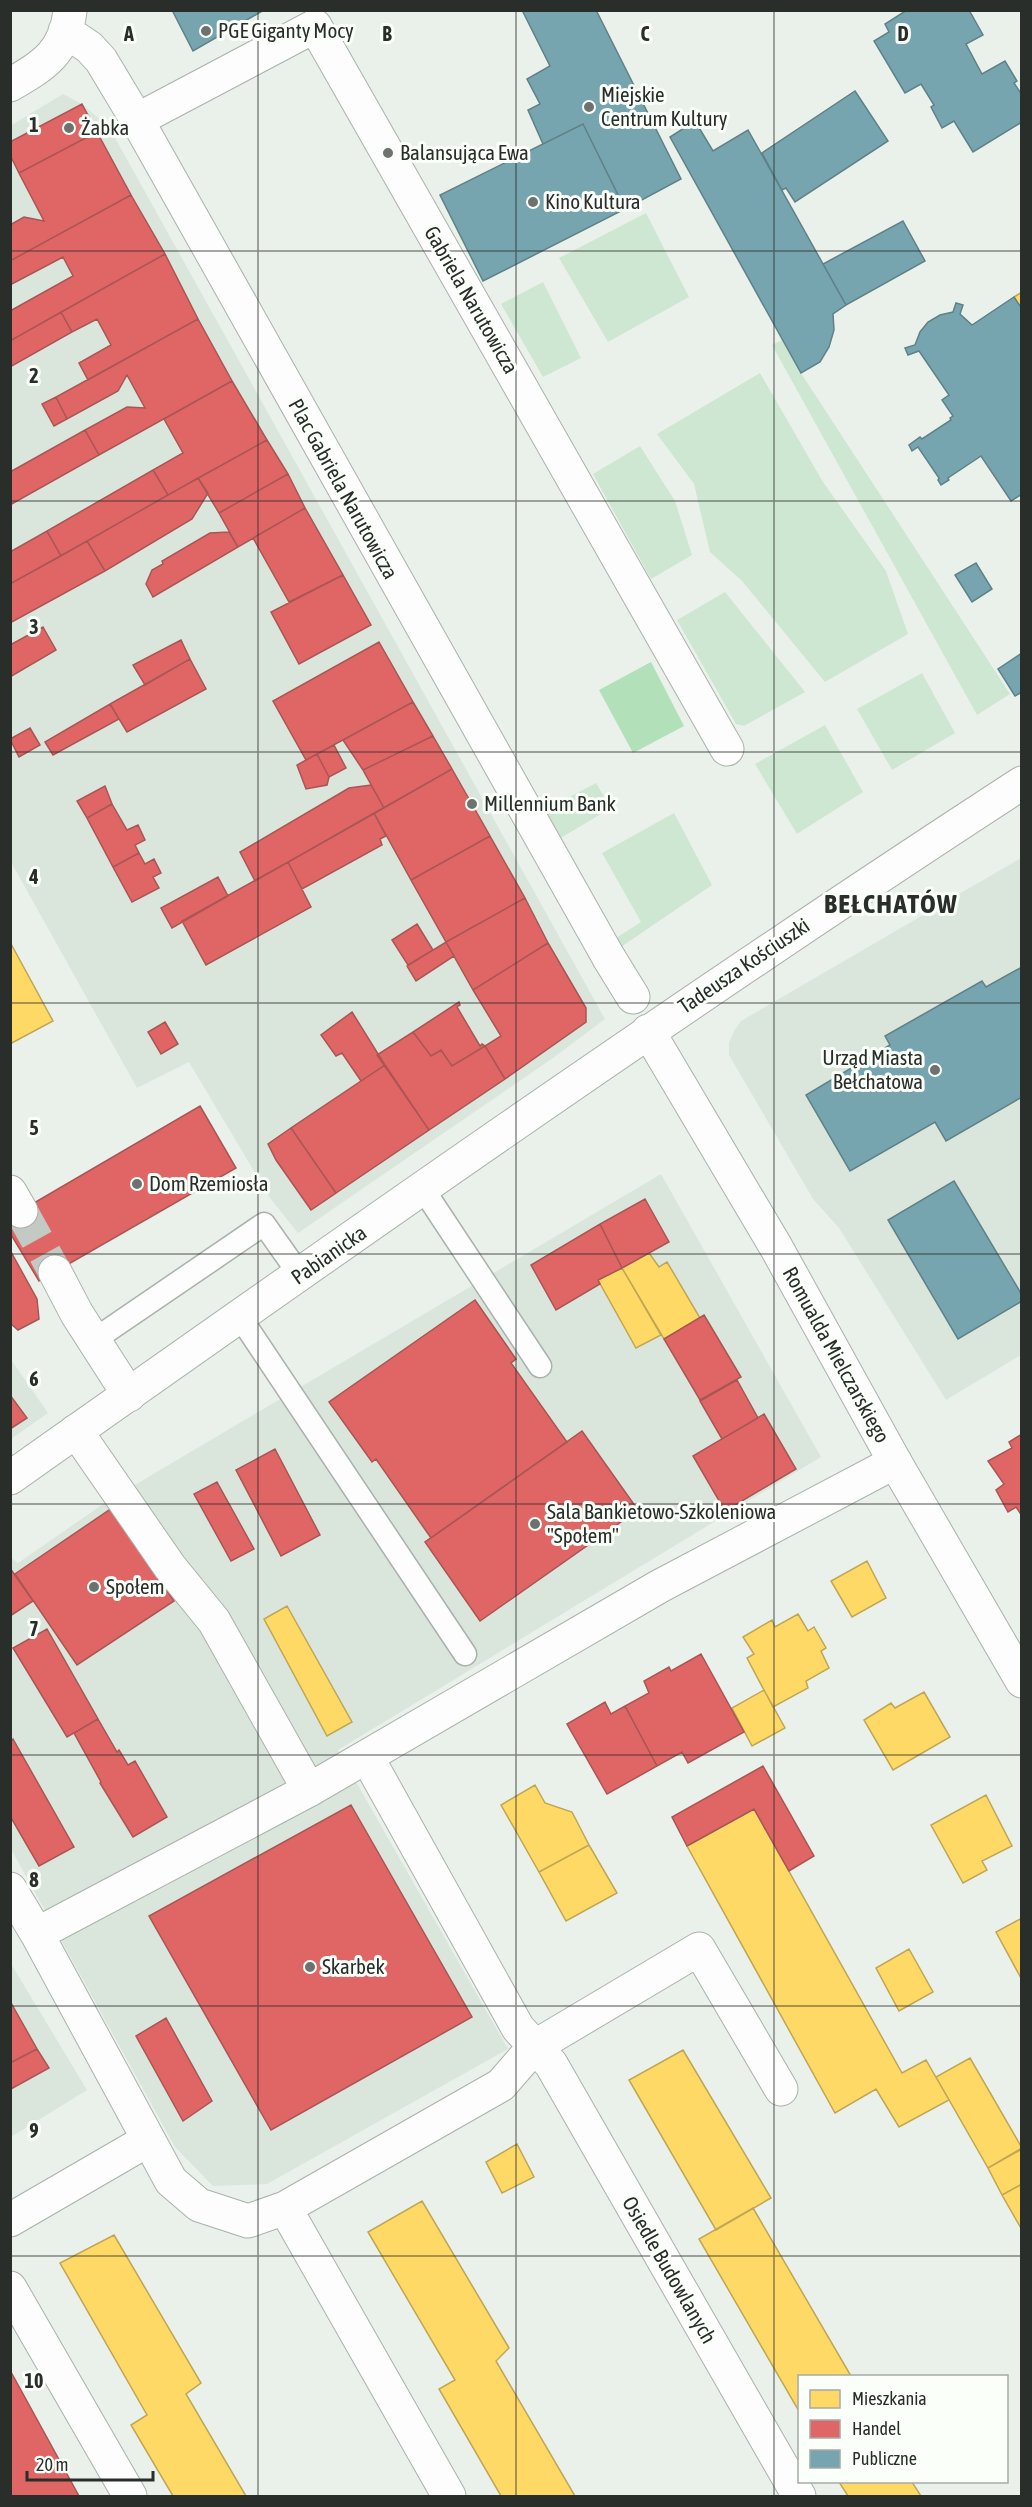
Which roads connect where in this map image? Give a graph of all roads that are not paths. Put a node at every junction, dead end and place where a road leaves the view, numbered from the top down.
1 (67, 21) edge
2 (10, 85) edge
3 (137, 120) junction
4 (727, 749) dead end
5 (1022, 783) edge
6 (633, 997) dead end
7 (648, 1031) junction
8 (423, 1189) junction
9 (55, 1272) tunnel mouth
10 (300, 1275) junction
11 (240, 1317) junction
12 (94, 1340) junction
13 (540, 1366) dead end
14 (129, 1395) junction
15 (76, 1431) junction
16 (895, 1462) junction
17 (10, 1478) edge
18 (465, 1654) dead end
19 (1019, 1671) edge
20 (367, 1757) junction
21 (309, 1790) junction
22 (10, 1889) edge
23 (37, 1934) junction
24 (534, 2047) junction
25 (781, 2089) dead end
26 (148, 2140) junction
27 (285, 2208) junction
28 (10, 2220) edge
29 (10, 2288) edge
30 (130, 2496) edge
31 (449, 2496) edge
32 (799, 2496) edge

1 - 2 street
1 - 3 street, Plac Gabriela Narutowicza
3 - 4 street, Gabriela Narutowicza
3 - 6 street, Plac Gabriela Narutowicza
5 - 7 street, Tadeusza Kościuszki
7 - 8 street, Pabianicka
7 - 16 street, Romualda Mielczarskiego
8 - 10 street, Pabianicka
8 - 13 lane
9 - 12 street
10 - 11 street, Pabianicka
10 - 12 lane
11 - 14 street, Pabianicka
11 - 18 lane
12 - 14 street
14 - 15 street, Pabianicka
15 - 17 street, Pabianicka
15 - 21 street
16 - 19 street, Romualda Mielczarskiego
16 - 20 street
20 - 21 street
20 - 24 street, Osiedle Budowlanych
21 - 23 street
22 - 23 street
23 - 26 street
24 - 25 street
24 - 27 street
24 - 32 street, Osiedle Budowlanych
26 - 27 street
26 - 28 street
27 - 31 street
29 - 30 street

